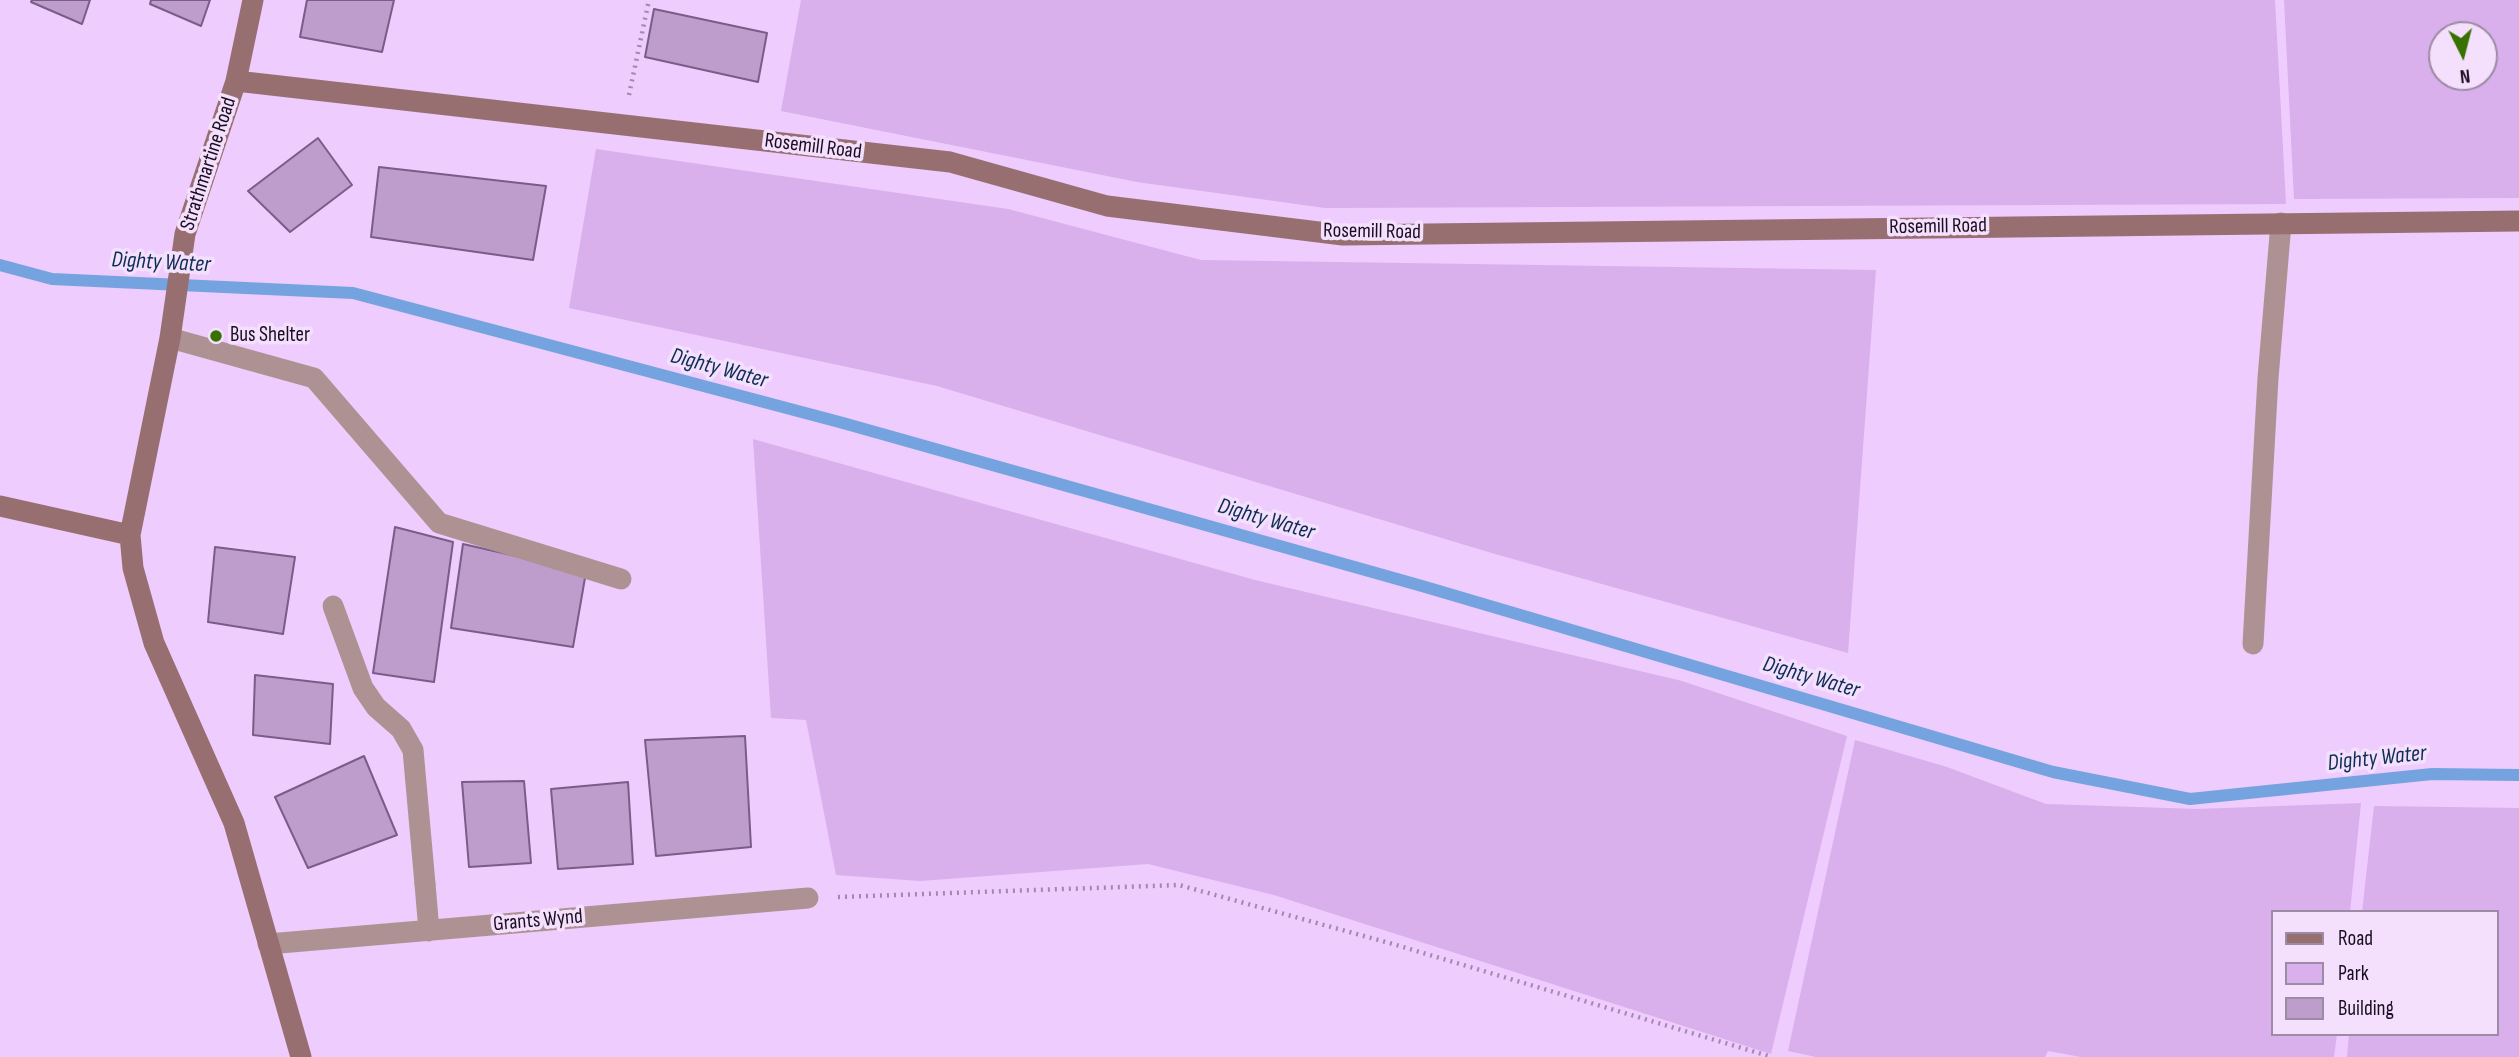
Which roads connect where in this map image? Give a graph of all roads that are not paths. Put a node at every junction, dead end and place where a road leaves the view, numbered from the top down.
1 (253, 0) edge
2 (236, 81) junction
3 (2519, 221) edge
4 (2281, 223) junction
5 (170, 338) junction
6 (0, 506) edge
7 (130, 535) junction
8 (621, 579) dead end
9 (333, 606) dead end
10 (2253, 644) dead end
11 (808, 898) road end
12 (429, 931) junction
13 (268, 944) junction
14 (301, 1057) edge

1 - 2 street, Strathmartine Road
2 - 4 street, Rosemill Road
2 - 5 street, Strathmartine Road
3 - 4 street, Rosemill Road
4 - 10 street
5 - 7 street, Strathmartine Road
5 - 8 street
6 - 7 street
7 - 13 street, Strathmartine Road
9 - 12 street
11 - 12 street, Grants Wynd
12 - 13 street, Grants Wynd
13 - 14 street, Strathmartine Road

